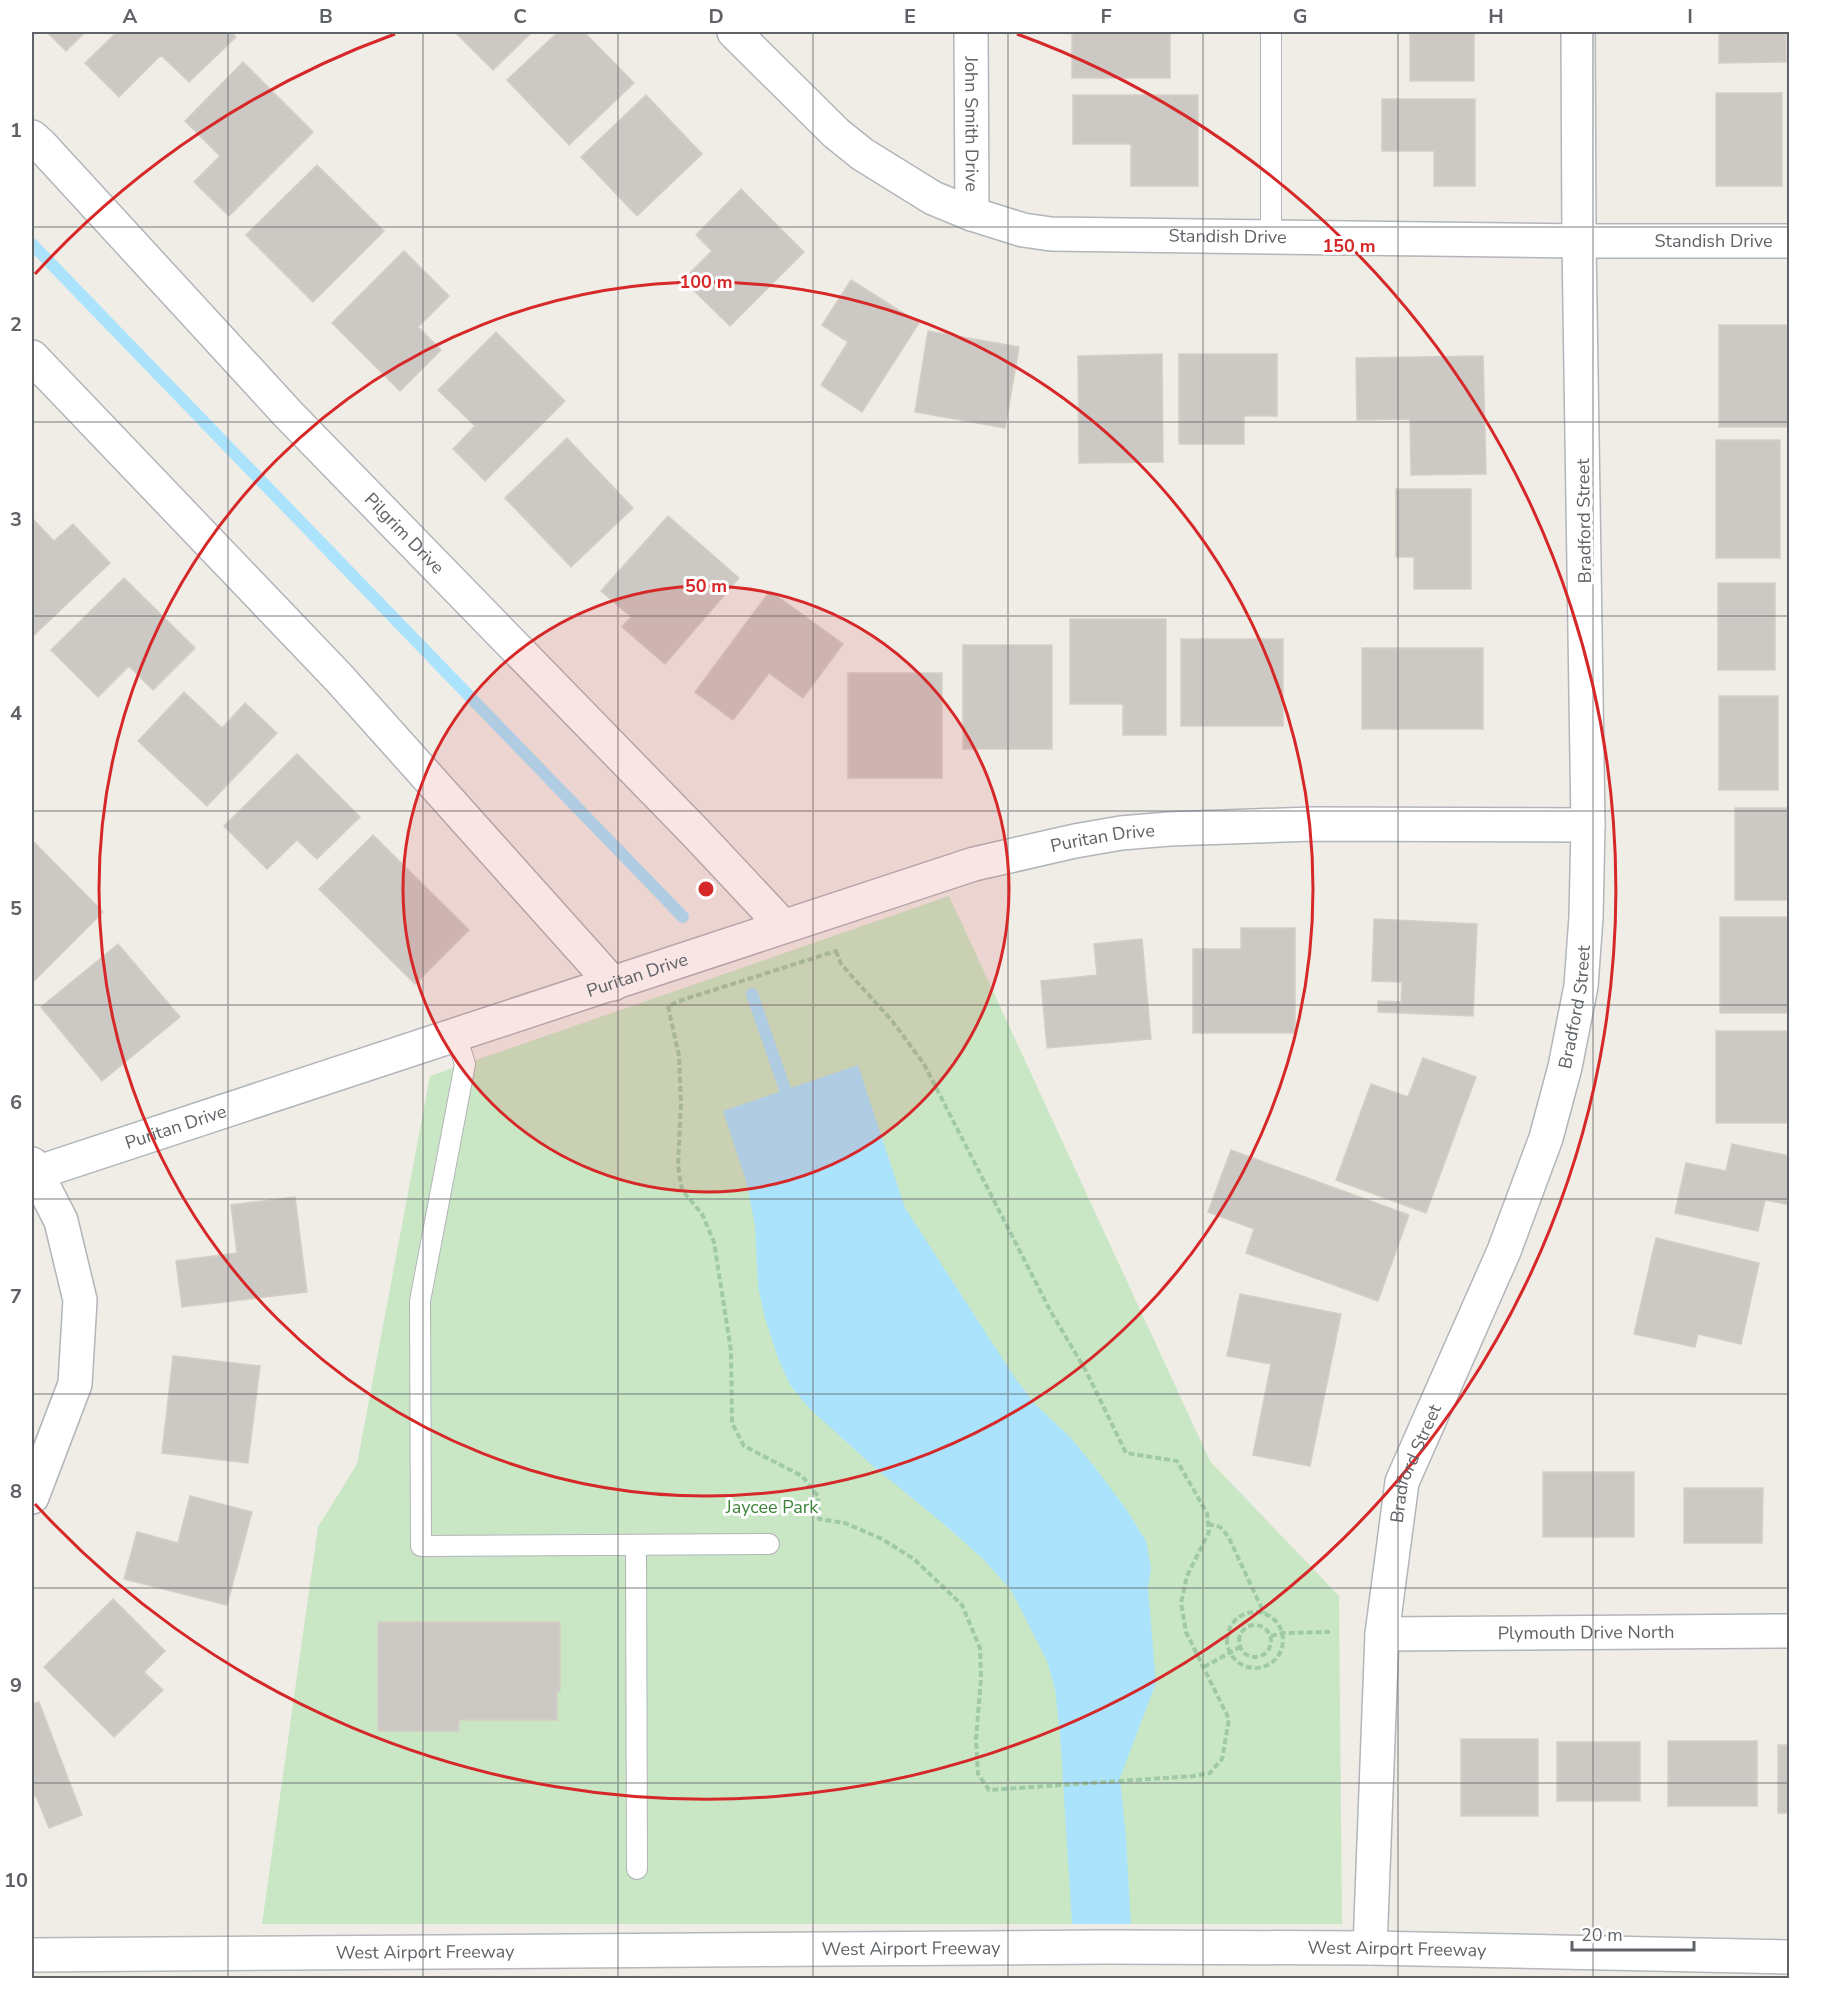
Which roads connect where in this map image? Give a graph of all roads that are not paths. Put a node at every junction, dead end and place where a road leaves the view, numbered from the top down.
1 (734, 32) edge
2 (971, 32) edge
3 (1271, 32) edge
4 (1578, 32) edge
5 (32, 137) edge
6 (972, 214) junction
7 (1271, 237) junction
8 (1580, 241) junction
9 (1790, 241) edge
10 (32, 357) edge
11 (1588, 825) junction
12 (783, 926) junction
13 (613, 984) junction
14 (456, 1035) junction
15 (34, 1169) edge
16 (32, 1497) edge
17 (769, 1544) dead end
18 (636, 1545) junction
19 (1790, 1631) edge
20 (1382, 1634) junction
21 (638, 1869) dead end
22 (1370, 1948) junction
23 (32, 1955) edge
24 (1790, 1957) edge

1 - 6 street, Standish Drive
2 - 6 street, John Smith Drive
3 - 7 lane
4 - 8 street, Bradford Street
5 - 12 street, Pilgrim Drive
6 - 7 street, Standish Drive
7 - 8 street, Standish Drive
8 - 9 street, Standish Drive
8 - 11 street, Bradford Street
10 - 13 street
11 - 12 street, Puritan Drive
11 - 20 street, Bradford Street
12 - 13 street, Puritan Drive
13 - 14 street, Puritan Drive
14 - 15 street, Puritan Drive
14 - 18 lane
15 - 16 street, Puritan Drive
17 - 18 lane
18 - 21 lane
19 - 20 street, Plymouth Drive North
20 - 22 street, Bradford Street
22 - 23 street, West Airport Freeway
22 - 24 street, West Airport Freeway

